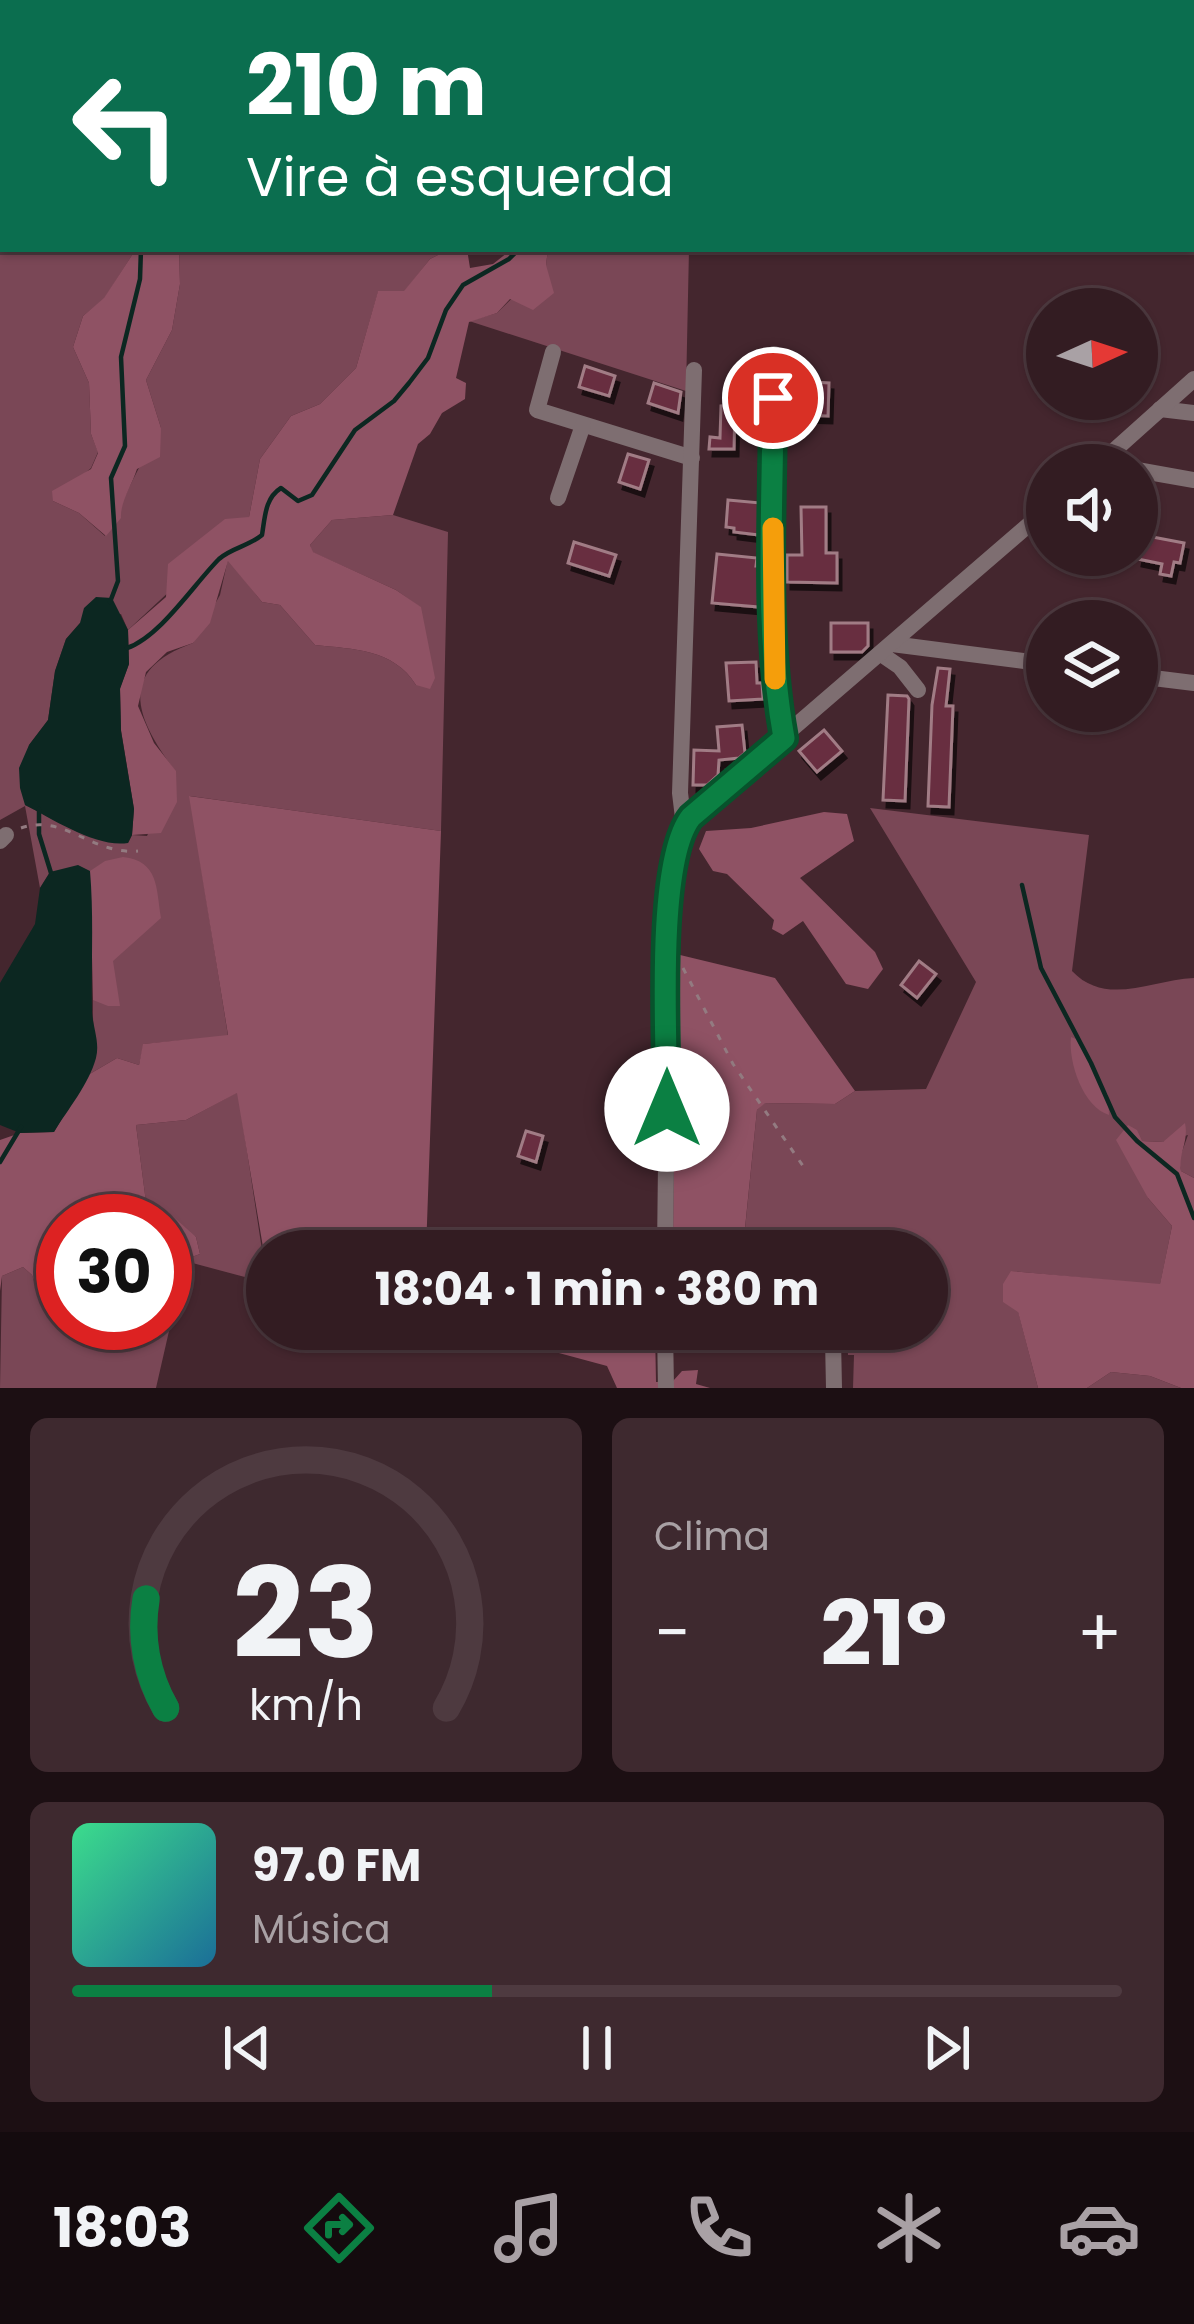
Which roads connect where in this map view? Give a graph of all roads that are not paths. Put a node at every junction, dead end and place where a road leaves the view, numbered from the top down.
1 (554, 352) dead end
2 (774, 354) dead end
3 (694, 370) dead end
4 (1194, 379) edge
5 (1160, 409) junction
6 (1194, 413) edge
7 (583, 425) junction
8 (1122, 444) edge
9 (692, 458) junction
10 (1158, 474) edge
11 (1194, 480) edge
12 (558, 498) dead end
13 (1026, 527) edge
14 (886, 649) junction
15 (1026, 662) edge
16 (1158, 679) edge
17 (1194, 683) edge
18 (918, 690) dead end
19 (778, 704) junction
20 (813, 713) junction
21 (784, 738) junction
22 (684, 826) junction
23 (665, 1230) edge
24 (665, 1350) edge
25 (833, 1350) edge
26 (666, 1388) edge
27 (834, 1388) edge

1 - 7 street
2 - 19 street
3 - 9 street
4 - 5 street
5 - 6 street
5 - 8 street
7 - 9 street
7 - 12 street
9 - 22 street
10 - 11 street
13 - 14 street
14 - 15 street
14 - 18 street
14 - 20 street
16 - 17 street
19 - 20 street
19 - 21 street
20 - 21 street
21 - 22 street
22 - 23 street
24 - 26 street
25 - 27 street

